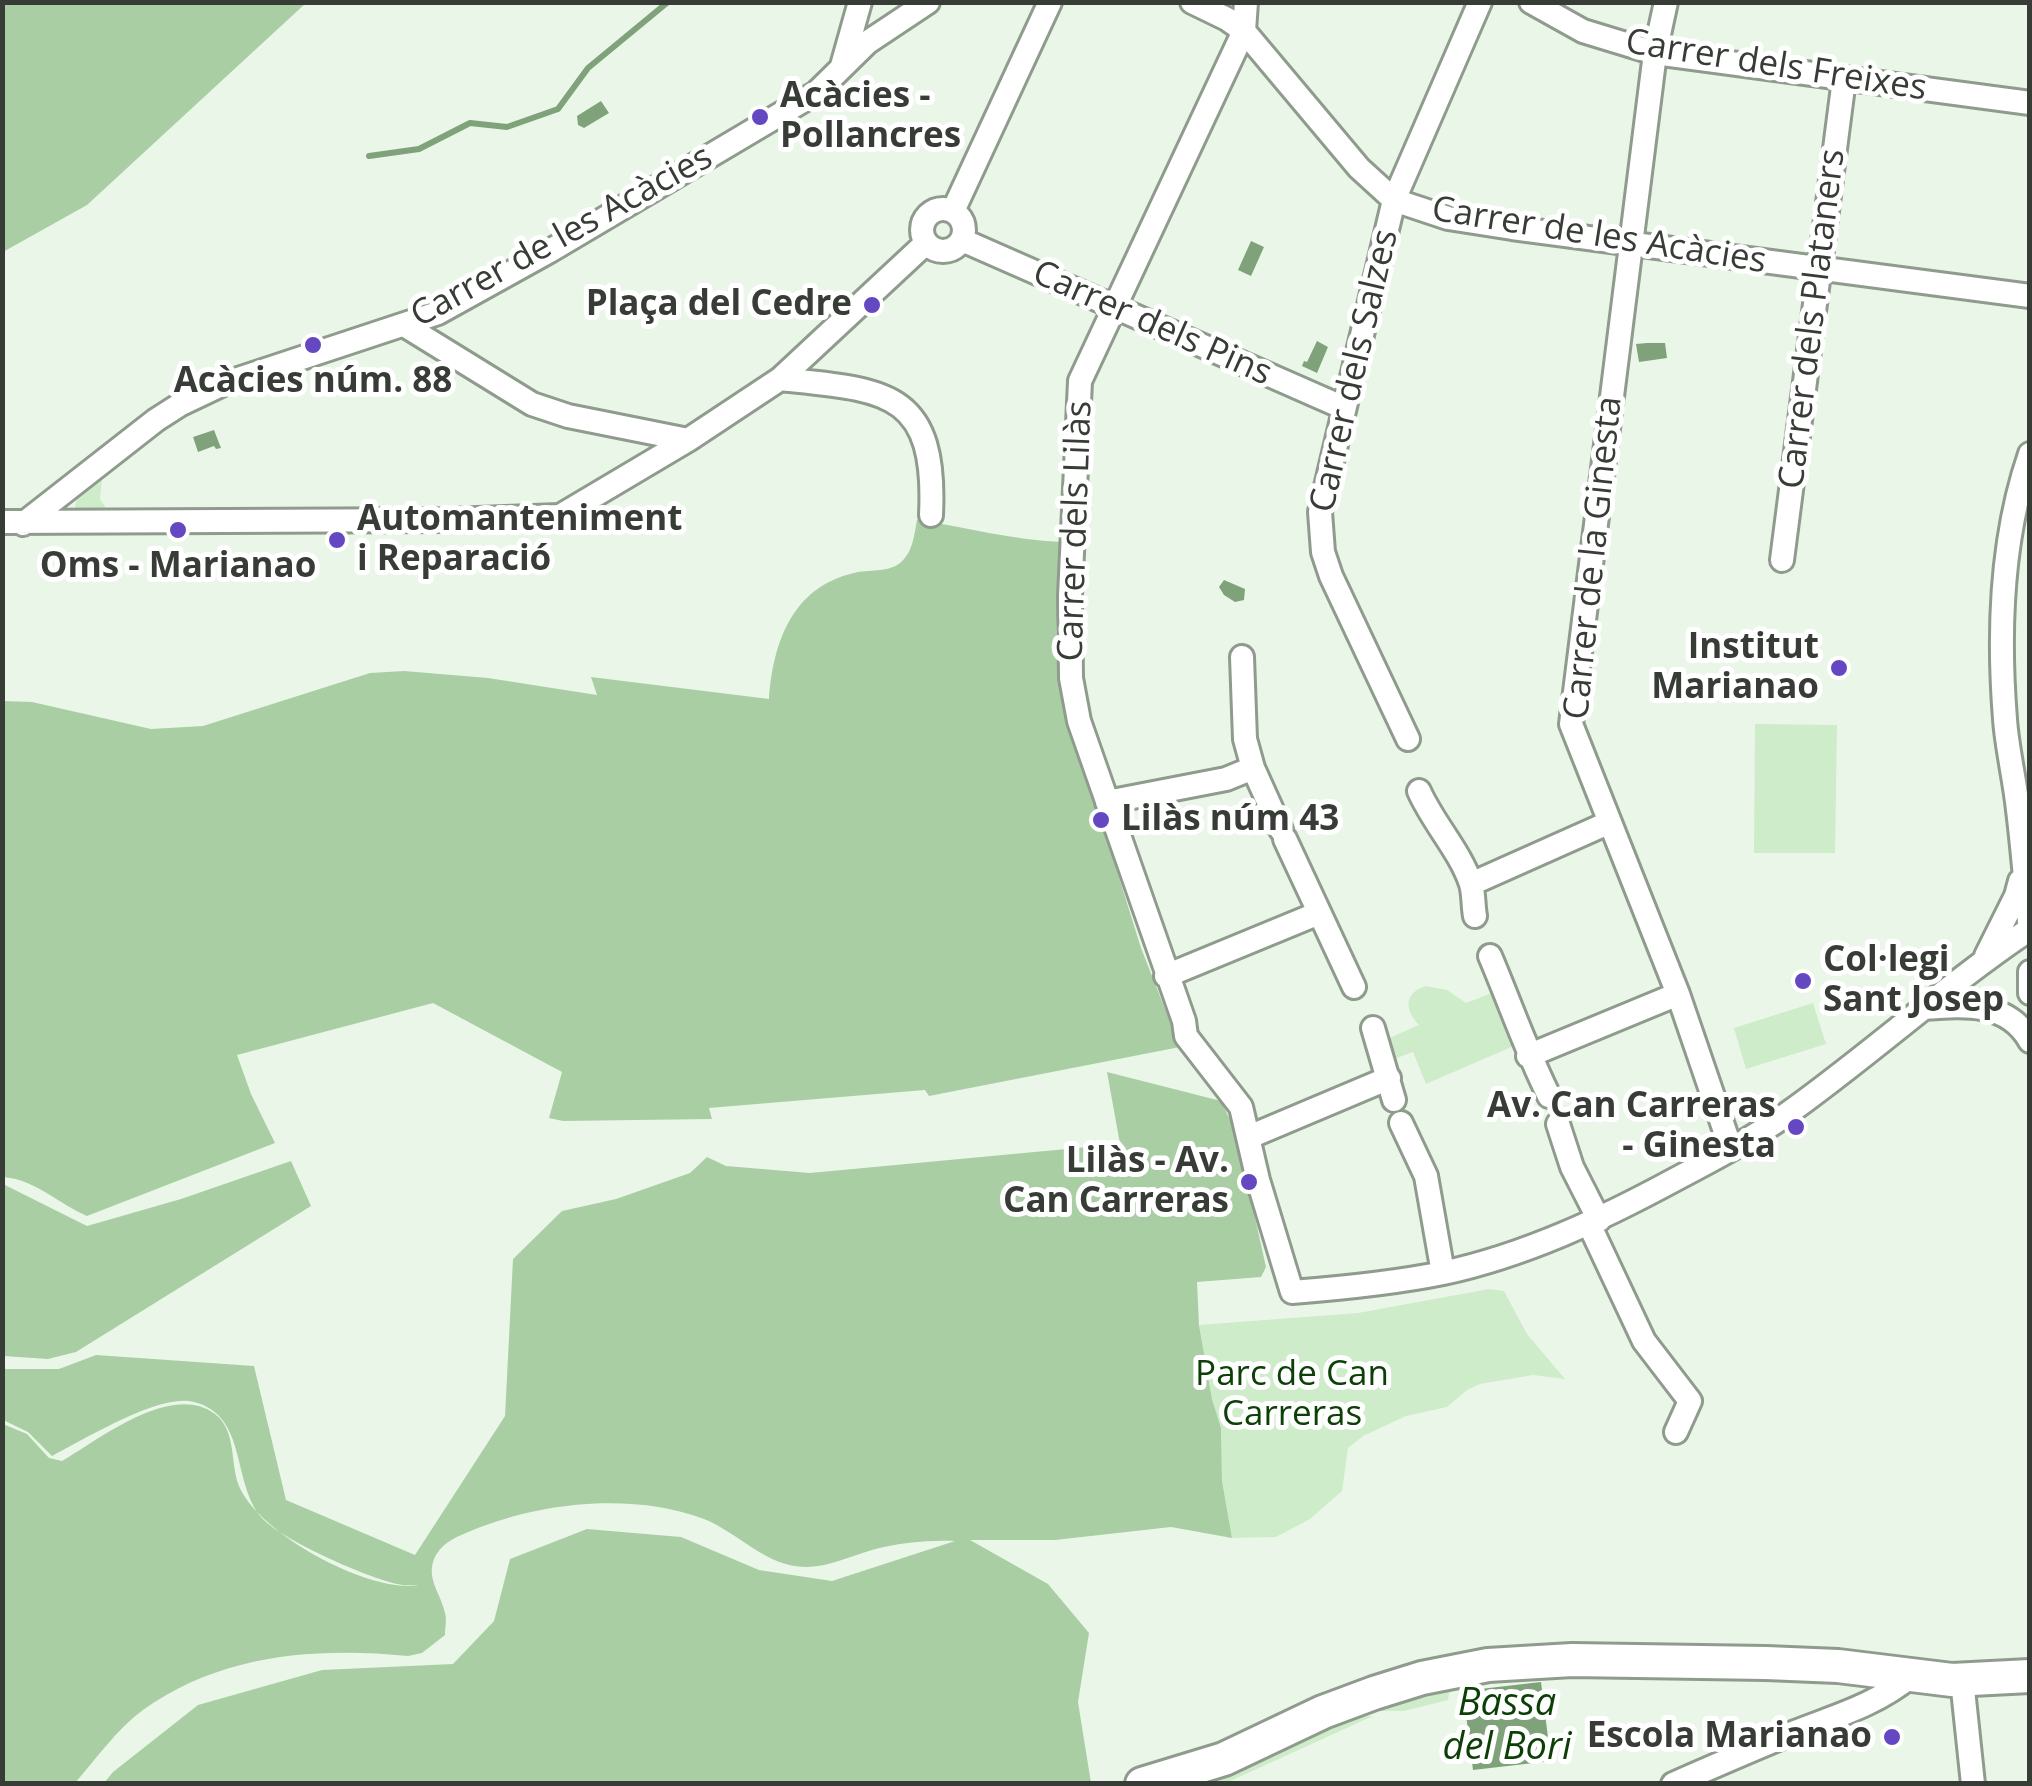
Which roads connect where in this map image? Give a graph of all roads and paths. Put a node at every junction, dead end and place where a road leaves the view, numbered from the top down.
1 (860, 2) edge
2 (928, 2) edge
3 (1050, 2) edge
4 (1192, 2) edge
5 (1246, 2) edge
6 (1480, 2) edge
7 (1530, 2) edge
8 (1666, 2) edge
9 (1244, 31) junction
10 (1654, 53) junction
11 (840, 70) junction
12 (1844, 79) junction
13 (2030, 103) edge
14 (1394, 200) junction
15 (953, 211) junction
16 (962, 240) junction
17 (926, 243) junction
18 (1631, 243) junction
19 (1818, 268) junction
20 (2030, 296) edge
21 (1113, 306) junction
22 (404, 325) junction
23 (780, 379) junction
24 (1342, 407) junction
25 (688, 440) junction
26 (2030, 454) edge
27 (930, 514) dead end
28 (13, 523) edge
29 (1782, 560) dead end
30 (1242, 657) dead end
31 (1408, 739) dead end
32 (1254, 768) junction
33 (1419, 791) dead end
34 (1107, 802) junction
35 (2024, 816) edge
36 (1608, 822) junction
37 (2024, 868) junction
38 (1471, 884) junction
39 (1319, 913) junction
40 (1475, 916) dead end
41 (2029, 930) edge
42 (1490, 956) dead end
43 (1985, 958) junction
44 (2030, 972) edge
45 (1166, 976) junction
46 (1354, 987) dead end
47 (2030, 992) edge
48 (1678, 994) junction
49 (1925, 1008) junction
50 (1373, 1028) dead end
51 (2030, 1041) edge
52 (1528, 1056) junction
53 (1549, 1096) dead end
54 (1401, 1123) dead end
55 (1558, 1124) dead end
56 (1249, 1137) junction
57 (1732, 1150) junction
58 (1594, 1222) junction
59 (1443, 1273) junction
60 (1676, 1432) dead end
61 (1852, 1667) junction
62 (1911, 1676) junction
63 (2030, 1676) edge
64 (1962, 1680) junction
65 (1841, 1717) junction
66 (1143, 1783) edge
67 (1673, 1784) edge
68 (1973, 1784) edge

1 - 11 street
2 - 11 street, Carrer de les Acàcies
3 - 15 street
4 - 9 street, Carrer de les Acàcies
5 - 9 street, Carrer dels Lilàs
6 - 14 street, Carrer dels Salzes
7 - 10 street, Carrer dels Freixes
8 - 10 street, Carrer de la Ginesta
9 - 14 street, Carrer de les Acàcies
9 - 21 street, Carrer dels Lilàs
10 - 12 street, Carrer dels Freixes
10 - 18 street, Carrer de la Ginesta
11 - 22 street, Carrer de les Acàcies
12 - 13 street, Carrer dels Freixes
12 - 19 street, Carrer dels Plataners
14 - 18 street, Carrer de les Acàcies
14 - 24 street, Carrer dels Salzes
15 - 16 street
15 - 17 street
16 - 17 street
16 - 21 street, Carrer dels Pins
17 - 23 street
18 - 19 street, Carrer de les Acàcies
18 - 36 street, Carrer de la Ginesta
19 - 20 street, Carrer de les Acàcies
19 - 29 street, Carrer dels Plataners
21 - 24 street, Carrer dels Pins
21 - 34 street, Carrer dels Lilàs
22 - 25 street
22 - 28 street, Carrer de les Acàcies
23 - 25 street
23 - 27 street
24 - 31 street, Carrer dels Salzes
25 - 28 street
26 - 35 street
30 - 32 street
32 - 34 street
32 - 39 street
33 - 38 street
34 - 45 street, Carrer dels Lilàs
35 - 37 street
36 - 38 street
36 - 48 street, Carrer de la Ginesta
37 - 41 street
37 - 43 street
38 - 40 street
39 - 45 street
39 - 46 street
41 - 43 street
42 - 52 street
43 - 49 street
44 - 47 street
45 - 56 street, Carrer dels Lilàs
48 - 52 street
48 - 57 street, Carrer de la Ginesta
49 - 51 street
49 - 57 street
50 - 56 street
52 - 53 street
54 - 59 street
55 - 58 street
56 - 59 street, Carrer dels Lilàs
57 - 58 street
58 - 59 street
58 - 60 street
61 - 62 street
61 - 65 street
61 - 66 street
62 - 64 street
62 - 65 street
63 - 64 street
64 - 68 street
65 - 67 street

